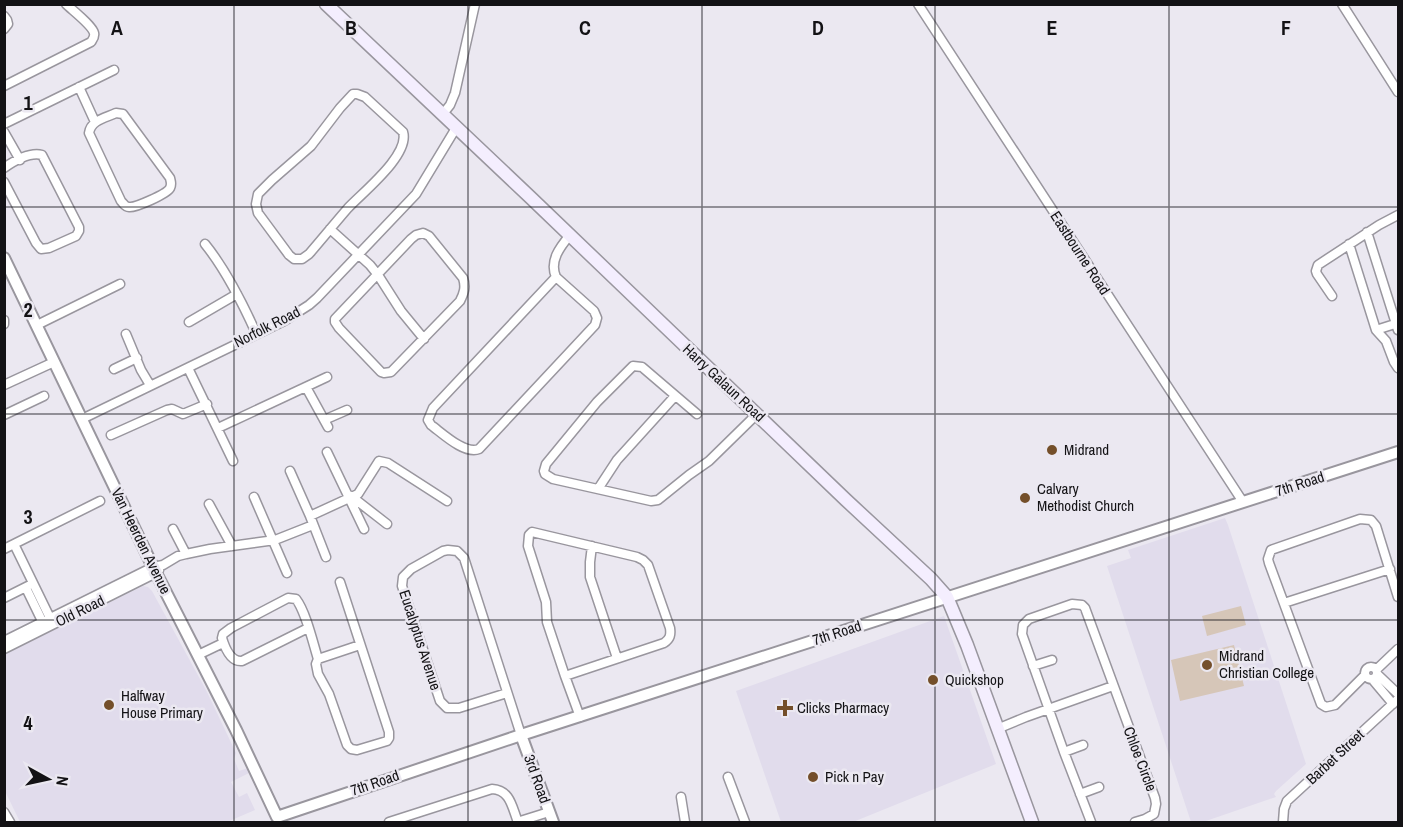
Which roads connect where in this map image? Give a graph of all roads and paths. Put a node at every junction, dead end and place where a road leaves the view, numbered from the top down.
1 (66, 4) edge
2 (326, 4) edge
3 (475, 4) edge
4 (918, 4) edge
5 (1342, 4) edge
6 (4, 16) edge
7 (4, 29) edge
8 (114, 70) dead end
9 (4, 86) edge
10 (79, 87) junction
11 (1398, 92) edge
12 (442, 115) junction
13 (95, 122) junction
14 (5, 125) edge
15 (456, 128) junction
16 (20, 160) junction
17 (4, 168) edge
18 (4, 182) edge
19 (1398, 215) edge
20 (330, 230) junction
21 (1367, 232) junction
22 (570, 235) junction
23 (205, 244) dead end
24 (1349, 244) junction
25 (358, 254) junction
26 (4, 258) edge
27 (378, 274) junction
28 (556, 277) junction
29 (120, 284) dead end
30 (237, 294) junction
31 (1332, 296) dead end
32 (189, 322) dead end
33 (37, 325) junction
34 (1398, 325) edge
35 (1376, 330) junction
36 (256, 333) junction
37 (126, 334) dead end
38 (424, 339) junction
39 (136, 358) junction
40 (54, 362) junction
41 (188, 368) junction
42 (1398, 368) edge
43 (114, 369) dead end
44 (327, 377) dead end
45 (4, 385) edge
46 (150, 385) junction
47 (306, 387) junction
48 (44, 396) dead end
49 (675, 396) junction
50 (207, 404) junction
51 (347, 410) dead end
52 (696, 414) dead end
53 (758, 414) junction
54 (4, 415) edge
55 (82, 419) junction
56 (218, 428) junction
57 (111, 435) dead end
58 (327, 452) dead end
59 (1398, 452) edge
60 (233, 461) dead end
61 (290, 471) dead end
62 (598, 489) junction
63 (350, 497) junction
64 (254, 498) dead end
65 (100, 501) dead end
66 (447, 501) dead end
67 (1244, 502) junction
68 (209, 504) dead end
69 (310, 516) junction
70 (387, 524) dead end
71 (313, 525) junction
72 (173, 529) dead end
73 (364, 529) dead end
74 (272, 541) junction
75 (14, 544) junction
76 (232, 546) junction
77 (592, 546) junction
78 (4, 549) edge
79 (186, 554) junction
80 (326, 557) dead end
81 (158, 569) junction
82 (1390, 569) junction
83 (287, 573) dead end
84 (340, 582) dead end
85 (30, 586) junction
86 (947, 597) junction
87 (1398, 597) edge
88 (4, 598) edge
89 (1284, 603) junction
90 (48, 623) junction
91 (308, 628) junction
92 (4, 641) edge
93 (223, 643) junction
94 (360, 645) junction
95 (4, 649) edge
96 (1398, 649) edge
97 (198, 655) junction
98 (617, 658) junction
99 (318, 659) junction
100 (1052, 660) dead end
101 (1033, 666) junction
102 (1373, 674) junction
103 (565, 676) junction
104 (1113, 686) junction
105 (507, 693) junction
106 (1398, 694) edge
107 (1396, 701) edge
108 (1049, 709) junction
109 (580, 717) junction
110 (997, 729) junction
111 (521, 735) junction
112 (1083, 745) dead end
113 (1064, 752) junction
114 (728, 777) dead end
115 (1099, 787) dead end
116 (1080, 794) junction
117 (681, 797) dead end
118 (4, 812) edge
119 (551, 817) edge
120 (277, 819) edge
121 (10, 822) edge
122 (389, 822) edge
123 (518, 822) edge
124 (685, 822) edge
125 (745, 822) edge
126 (1032, 822) edge
127 (1091, 822) edge
128 (1135, 822) edge
129 (1283, 822) edge

1 - 9 street
2 - 12 main road, Harry Galaun Road
3 - 12 street
4 - 67 street, Eastbourne Road
5 - 11 street
6 - 7 street
8 - 10 street
10 - 13 street
10 - 14 street
12 - 15 main road, Harry Galaun Road
13 - 13 street
14 - 16 street
15 - 22 main road, Harry Galaun Road
15 - 25 street, Norfolk Road
16 - 17 street
16 - 18 street
19 - 21 street
20 - 20 street
20 - 25 street
21 - 24 street
21 - 34 street
22 - 28 street
22 - 53 main road, Harry Galaun Road
23 - 30 street
24 - 31 street
24 - 35 street
25 - 27 street
25 - 36 street, Norfolk Road
26 - 33 street, Van Heerden Avenue
27 - 38 street
27 - 38 street
27 - 38 street
28 - 28 street
29 - 33 street
30 - 32 street
30 - 36 street
33 - 40 street, Van Heerden Avenue
34 - 35 street
35 - 42 street
36 - 41 street, Norfolk Road
37 - 39 street
39 - 43 street
39 - 46 street
40 - 45 street
40 - 55 street, Van Heerden Avenue
41 - 46 street, Norfolk Road
41 - 50 street
44 - 47 street
46 - 55 street, Norfolk Road
47 - 51 street
47 - 56 street
48 - 54 street
49 - 52 street
49 - 62 street
49 - 62 street
50 - 56 street
50 - 57 street
53 - 62 street
53 - 86 main road, Harry Galaun Road
55 - 81 street, Van Heerden Avenue
56 - 60 street
58 - 63 street
59 - 67 street, 7th Road
61 - 69 street
63 - 66 street
63 - 69 street
63 - 70 street
63 - 73 street
64 - 74 street
65 - 75 street
67 - 86 street, 7th Road
68 - 76 street
69 - 71 street
71 - 74 street, Old Road
71 - 80 street
72 - 79 street
74 - 76 street, Old Road
74 - 83 street
75 - 78 street
75 - 85 street
76 - 79 street, Old Road
77 - 98 street
77 - 98 street
77 - 103 street
79 - 81 street, Old Road
81 - 90 street, Old Road
81 - 97 street, Van Heerden Avenue
82 - 87 street
82 - 89 street
82 - 89 street
84 - 94 street
85 - 88 street
85 - 90 street
86 - 109 street, 7th Road
86 - 110 main road, Harry Galaun Road
89 - 102 street
90 - 92 street, Old Road
90 - 95 street, Old Road
91 - 93 street
91 - 93 street
91 - 99 street
93 - 97 street
94 - 99 street
94 - 99 street
96 - 102 street
97 - 120 street, Van Heerden Avenue
98 - 103 street
100 - 101 street
101 - 104 street
101 - 108 street
102 - 106 street
102 - 107 street
103 - 109 street
104 - 108 street
104 - 128 street, Chloe Circle
105 - 105 street, Eucalyptus Avenue
105 - 111 street, Eucalyptus Avenue
107 - 129 street, Barbet Street
108 - 110 street
108 - 113 street
109 - 111 street, 7th Road
110 - 126 main road, Harry Galaun Road
111 - 119 street, 3rd Road
111 - 120 street, 7th Road
112 - 113 street
113 - 116 street
114 - 125 street
115 - 116 street
116 - 127 street
117 - 124 street
118 - 121 street
119 - 123 street
122 - 123 street

